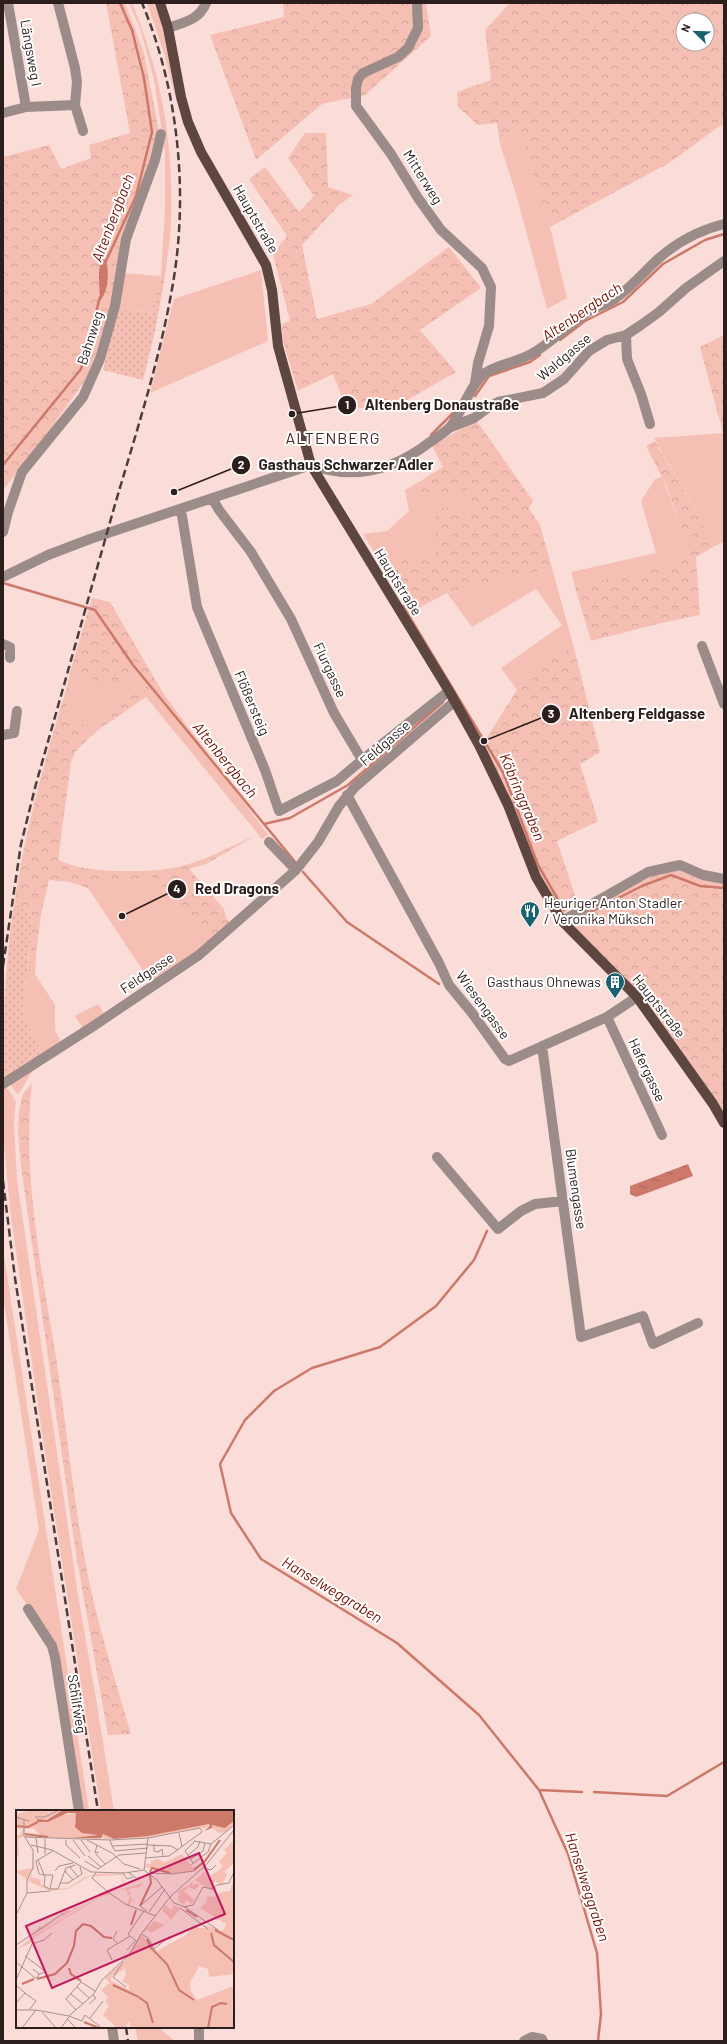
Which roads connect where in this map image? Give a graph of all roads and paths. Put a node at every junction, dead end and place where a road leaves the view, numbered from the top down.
1 (8, 3) edge
2 (58, 3) edge
3 (160, 3) edge
4 (206, 3) edge
5 (417, 3) edge
6 (168, 28) junction
7 (76, 105) junction
8 (26, 107) junction
9 (3, 113) edge
10 (83, 131) dead end
11 (161, 134) dead end
12 (724, 224) edge
13 (724, 261) edge
14 (626, 334) junction
15 (474, 383) junction
16 (650, 424) dead end
17 (451, 427) junction
18 (311, 465) junction
19 (212, 498) junction
20 (181, 510) junction
21 (3, 532) edge
22 (3, 577) edge
23 (3, 644) edge
24 (702, 646) dead end
25 (10, 658) dead end
26 (449, 692) junction
27 (455, 701) junction
28 (724, 704) edge
29 (17, 712) dead end
30 (3, 735) edge
31 (362, 760) junction
32 (347, 795) junction
33 (269, 842) dead end
34 (296, 870) junction
35 (724, 879) edge
36 (562, 921) junction
37 (637, 997) junction
38 (607, 1017) junction
39 (542, 1046) junction
40 (3, 1084) edge
41 (724, 1123) edge
42 (662, 1135) dead end
43 (437, 1157) dead end
44 (563, 1201) junction
45 (698, 1323) dead end
46 (28, 1609) dead end
47 (79, 1810) edge
48 (112, 2028) edge
49 (200, 2028) edge
50 (114, 2041) edge
51 (199, 2041) edge
52 (524, 2041) edge
53 (543, 2041) edge

1 - 8 street, Längsweg I
2 - 7 street
3 - 6 main road, Hauptstraße
4 - 6 street
5 - 15 street, Mitterweg
6 - 18 main road, Hauptstraße
7 - 8 street
7 - 10 street
8 - 9 street
11 - 21 street, Bahnweg
12 - 15 street
13 - 14 street, Waldgasse
14 - 16 street
14 - 17 street, Waldgasse
15 - 17 street, Mitterweg
17 - 18 street
18 - 19 street
18 - 26 main road, Hauptstraße
19 - 20 street
19 - 31 street, Flurgasse
20 - 22 street
20 - 31 street, Flößersteig
23 - 25 street
24 - 28 street
26 - 27 main road, Hauptstraße
26 - 31 street
27 - 32 street, Feldgasse
27 - 36 main road, Hauptstraße
29 - 30 street
32 - 34 street, Feldgasse
32 - 39 street, Wiesengasse
33 - 34 street
34 - 40 street, Feldgasse
35 - 36 street
36 - 37 main road, Hauptstraße
37 - 38 street, Wiesengasse
37 - 41 main road, Hauptstraße
38 - 39 street, Wiesengasse
38 - 42 street, Hafergasse
39 - 44 street, Blumengasse
43 - 44 street
44 - 45 street, Blumengasse
46 - 47 street, Schilfweg
48 - 50 street
49 - 51 street
52 - 53 street

